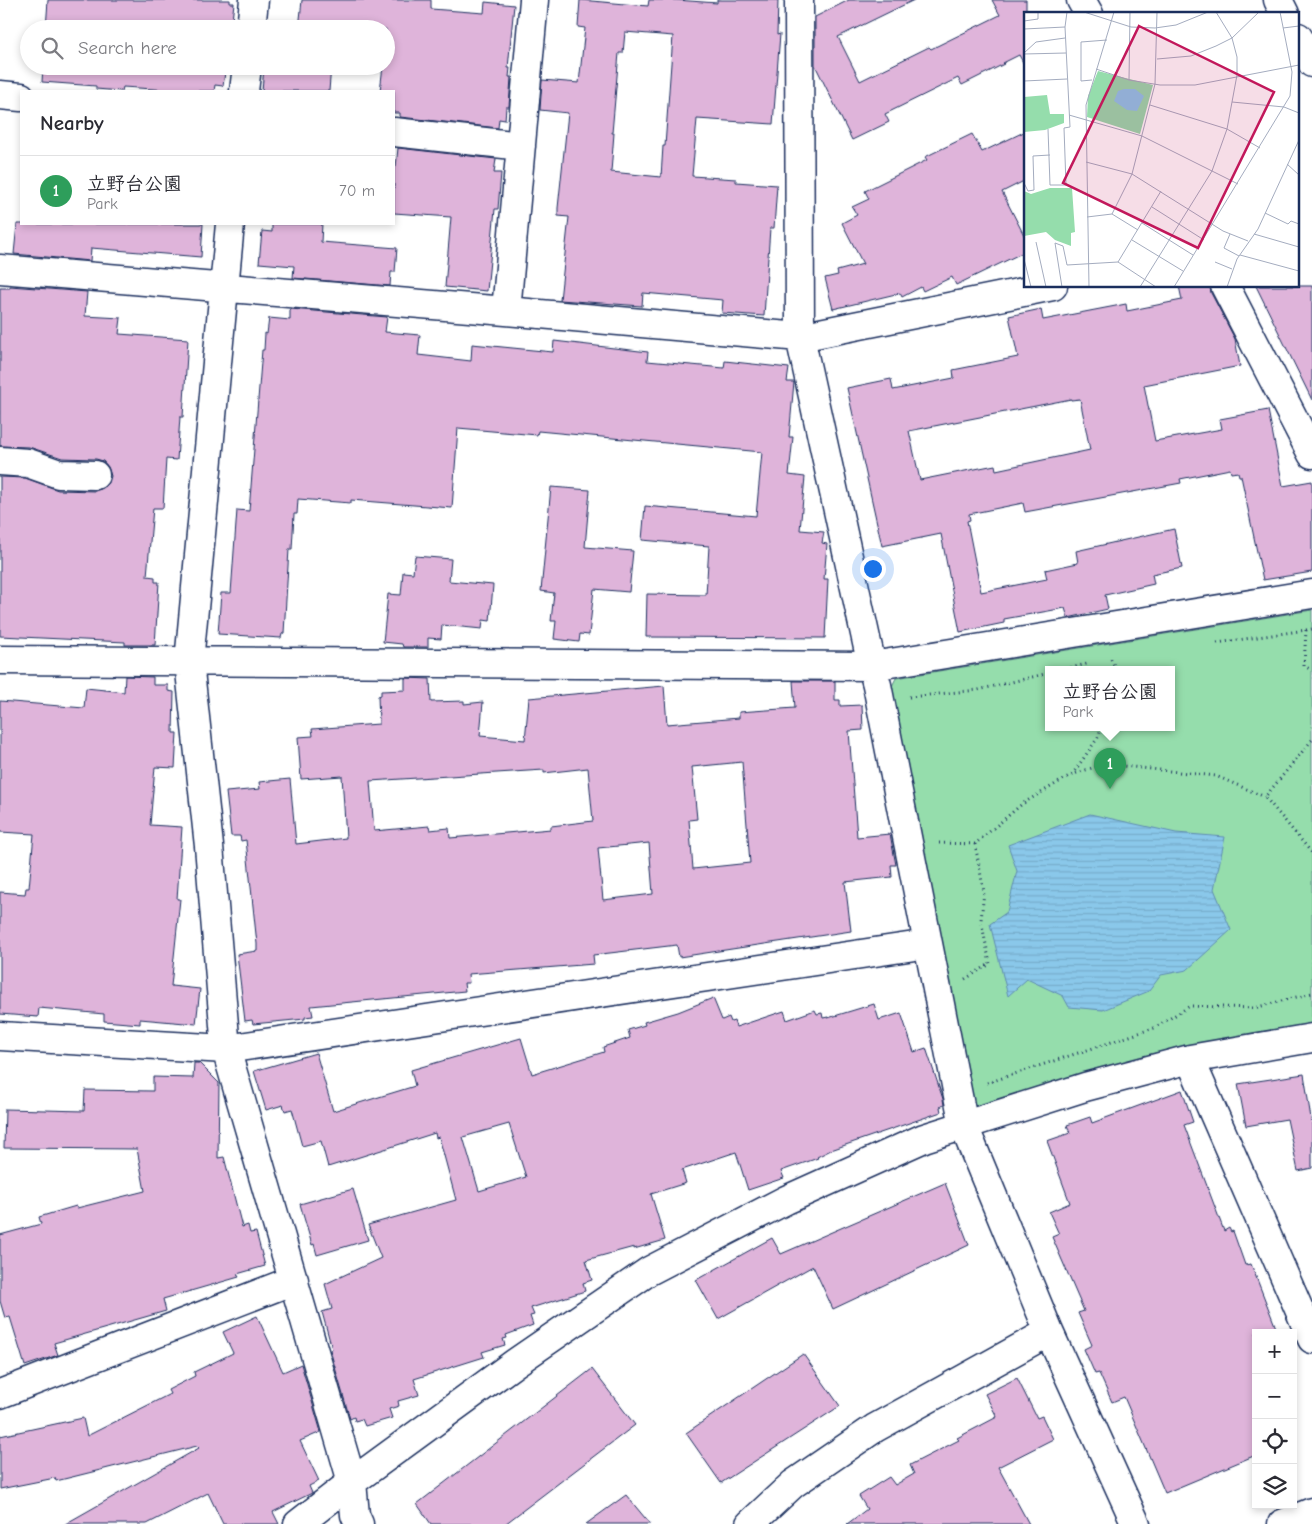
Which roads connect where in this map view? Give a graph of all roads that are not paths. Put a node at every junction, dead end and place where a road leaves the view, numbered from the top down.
1 (254, 0) edge
2 (534, 0) edge
3 (799, 0) edge
4 (1082, 0) edge
5 (1278, 0) edge
6 (1088, 12) edge
7 (1284, 12) edge
8 (252, 20) edge
9 (1300, 41) edge
10 (1312, 63) edge
11 (246, 75) edge
12 (244, 90) edge
13 (0, 95) edge
14 (20, 97) edge
15 (395, 132) edge
16 (521, 146) junction
17 (230, 225) edge
18 (0, 269) edge
19 (223, 287) junction
20 (1043, 288) edge
21 (1226, 288) edge
22 (506, 310) junction
23 (800, 337) junction
24 (1312, 454) edge
25 (0, 461) edge
26 (95, 475) dead end
27 (1312, 594) edge
28 (0, 660) edge
29 (189, 662) junction
30 (872, 666) junction
31 (928, 944) junction
32 (0, 1036) edge
33 (1312, 1038) edge
34 (226, 1049) junction
35 (1190, 1059) junction
36 (964, 1126) junction
37 (294, 1280) junction
38 (1049, 1332) junction
39 (1312, 1339) edge
40 (0, 1394) edge
41 (352, 1482) junction
42 (1312, 1512) edge
43 (298, 1524) edge
44 (359, 1524) edge
45 (750, 1524) edge
46 (1136, 1524) edge
47 (1282, 1524) edge

1 - 8 street
2 - 16 street
3 - 23 street
4 - 6 street
5 - 7 street
9 - 10 street
11 - 12 street
13 - 14 street
15 - 16 street
16 - 22 street
17 - 19 street
18 - 19 street
19 - 22 street
19 - 29 street
20 - 23 street
21 - 24 street
22 - 23 street
23 - 30 street
25 - 26 street
27 - 30 street
28 - 29 street
29 - 30 street
29 - 34 street
30 - 31 street
31 - 34 street
31 - 36 street
32 - 34 street
33 - 35 street
34 - 37 street
35 - 36 street
35 - 39 street
36 - 38 street
36 - 41 street
37 - 40 street
37 - 41 street
38 - 45 street
38 - 46 street
41 - 43 street
41 - 44 street
42 - 47 street

